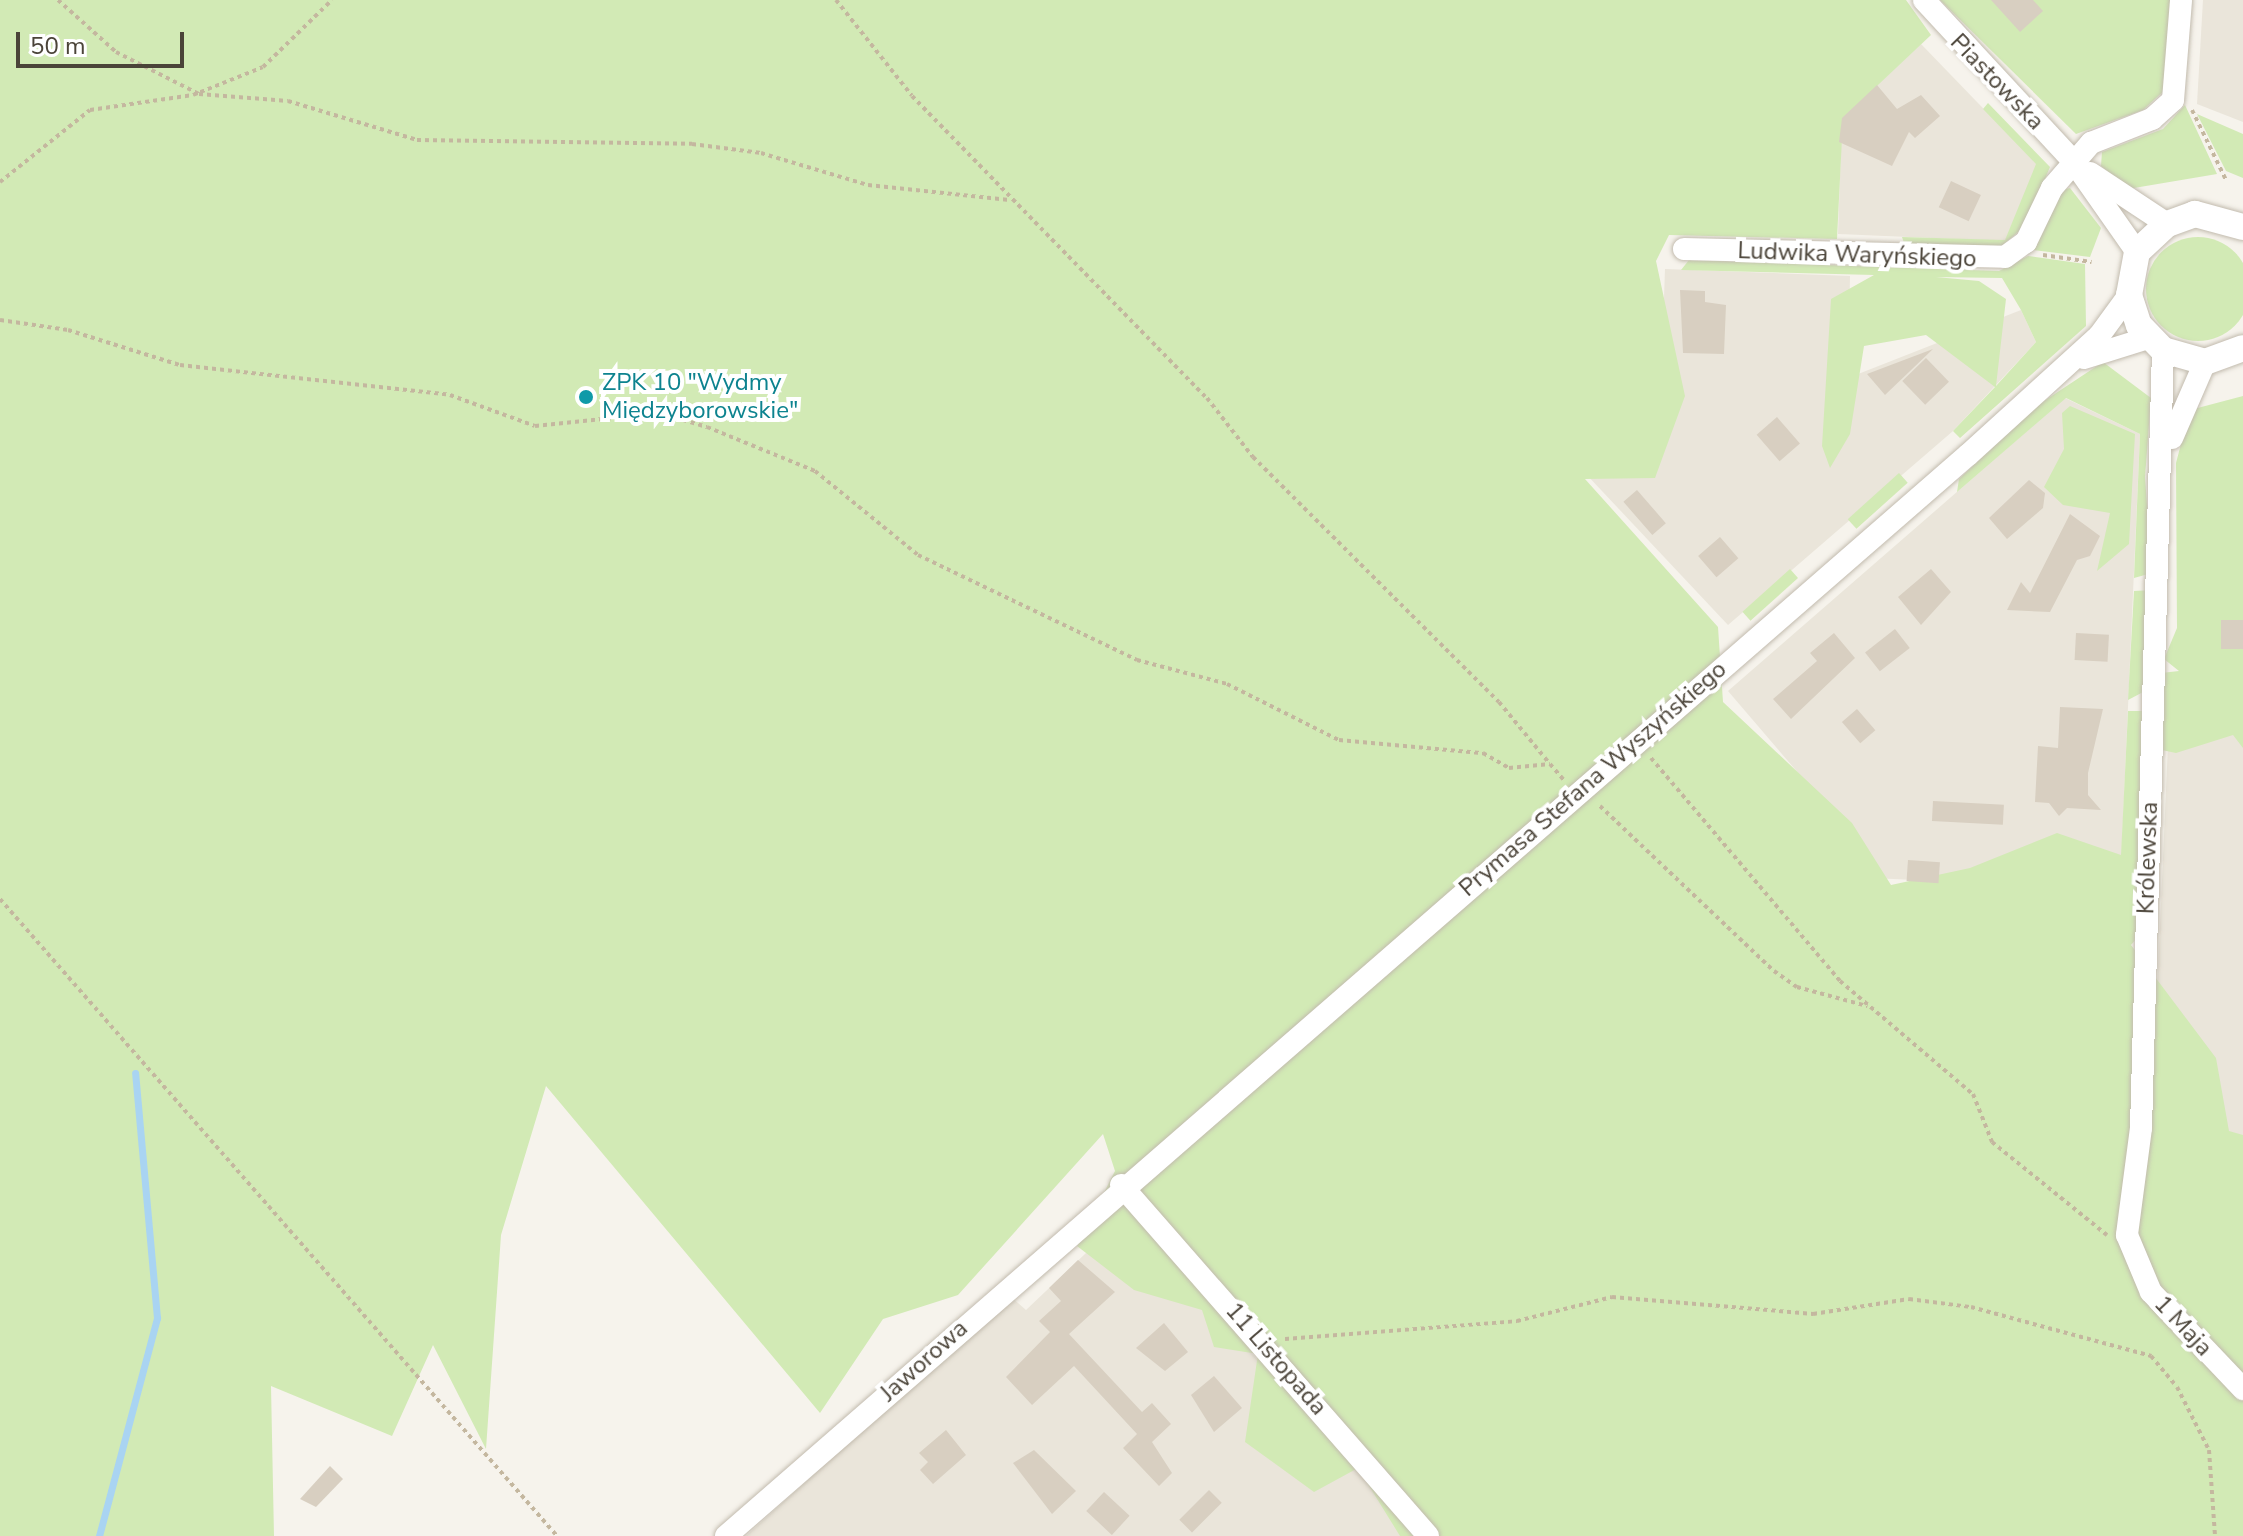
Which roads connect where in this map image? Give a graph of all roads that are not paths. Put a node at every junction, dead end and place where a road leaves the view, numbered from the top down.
1 (1924, 0) edge
2 (2181, 0) edge
3 (2073, 161) junction
4 (2243, 202) edge
5 (2218, 216) junction
6 (2167, 224) junction
7 (2243, 227) edge
8 (1684, 249) dead end
9 (2137, 252) junction
10 (2129, 295) junction
11 (2156, 344) junction
12 (2240, 353) edge
13 (2205, 362) junction
14 (2061, 369) junction
15 (2165, 459) junction
16 (1121, 1185) junction
17 (2133, 1256) joint
18 (2243, 1389) edge
19 (726, 1536) edge
20 (1428, 1536) edge

1 - 3 street, Piastowska
2 - 3 street
3 - 6 street, Piastowska
3 - 8 street, Ludwika Waryńskiego
3 - 9 street, Piastowska
4 - 5 street
5 - 6 street
5 - 7 street
6 - 9 street
9 - 10 street
10 - 11 street
10 - 14 street, Prymasa Stefana Wyszyńskiego
11 - 13 street
11 - 14 street, Prymasa Stefana Wyszyńskiego
11 - 15 street, Królewska
12 - 13 street
13 - 15 street, Królewska
14 - 16 street, Prymasa Stefana Wyszyńskiego
15 - 17 street, Królewska
16 - 19 street, Jaworowa
16 - 20 street, 11 Listopada
17 - 18 street, 1 Maja

